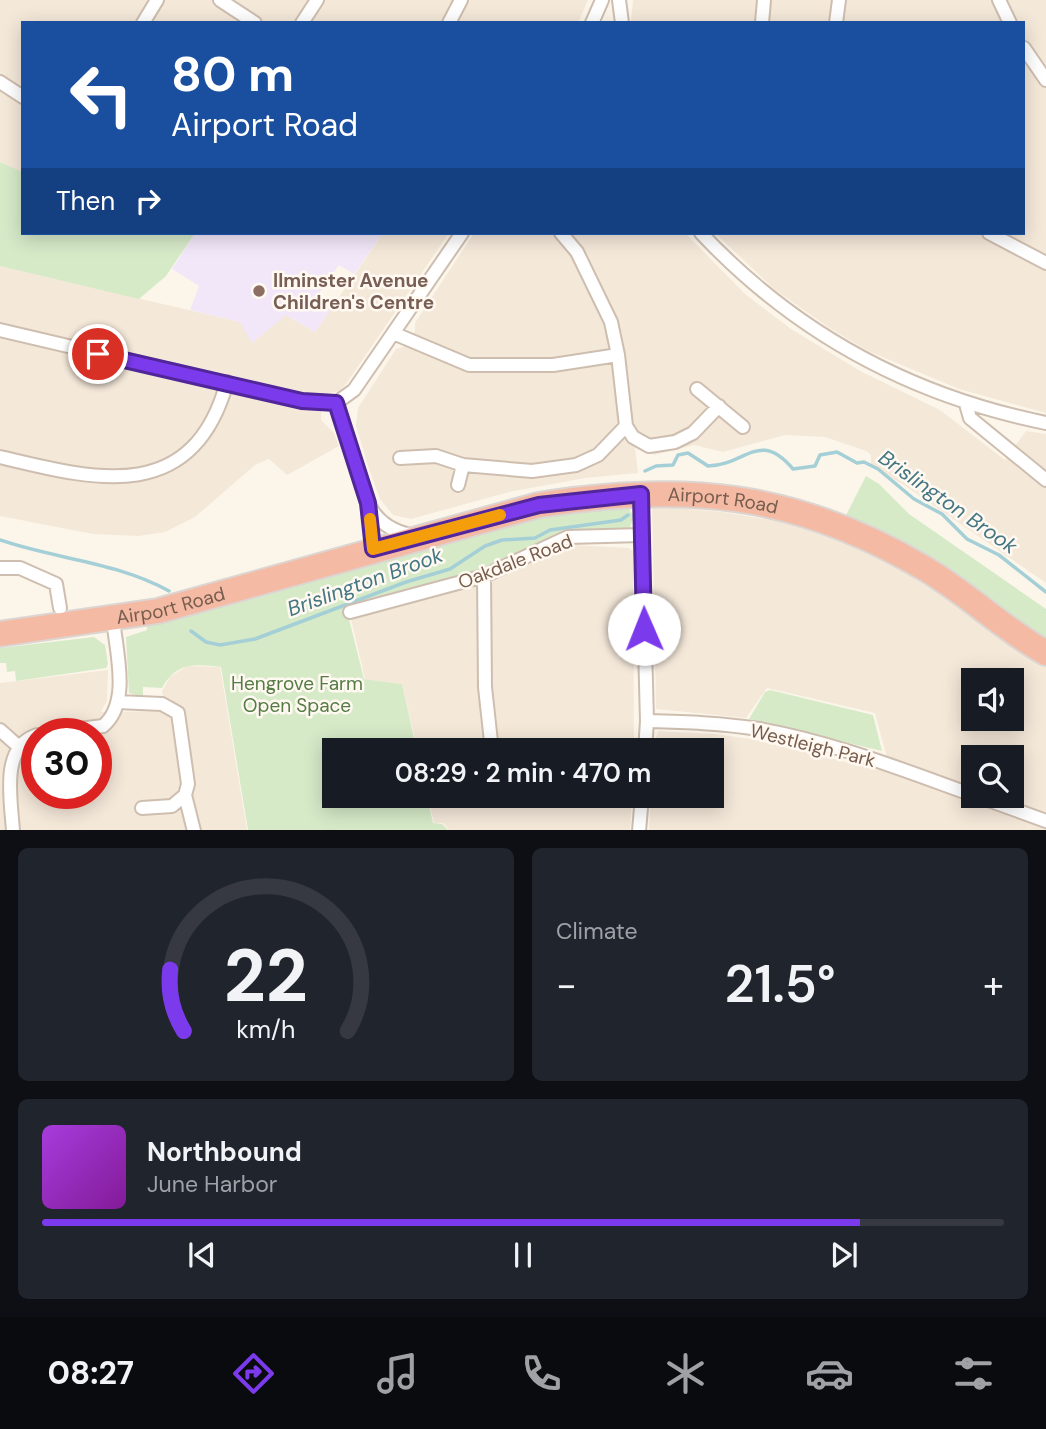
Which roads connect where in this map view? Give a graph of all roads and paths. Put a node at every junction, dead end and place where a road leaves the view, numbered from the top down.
1 (157, 0) edge
2 (220, 0) edge
3 (317, 0) edge
4 (461, 0) edge
5 (602, 0) edge
6 (619, 0) edge
7 (764, 0) edge
8 (839, 0) edge
9 (999, 0) edge
10 (144, 21) edge
11 (252, 21) edge
12 (303, 21) edge
13 (450, 21) edge
14 (593, 21) edge
15 (622, 21) edge
16 (762, 21) edge
17 (836, 21) edge
18 (1009, 21) edge
19 (1025, 49) edge
20 (1046, 80) edge
21 (0, 82) edge
22 (21, 96) edge
23 (461, 235) edge
24 (563, 235) edge
25 (703, 235) edge
26 (993, 235) edge
27 (1046, 263) edge
28 (0, 330) edge
29 (393, 333) junction
30 (618, 355) junction
31 (227, 382) junction
32 (697, 388) dead end
33 (336, 403) junction
34 (965, 404) junction
35 (719, 406) junction
36 (1046, 423) edge
37 (626, 426) junction
38 (743, 427) dead end
39 (0, 457) edge
40 (400, 458) dead end
41 (463, 465) junction
42 (1046, 480) edge
43 (458, 485) dead end
44 (641, 494) junction
45 (368, 503) junction
46 (642, 535) junction
47 (417, 536) junction
48 (373, 549) junction
49 (0, 569) edge
50 (484, 576) junction
51 (60, 608) dead end
52 (350, 612) dead end
53 (113, 619) junction
54 (0, 634) edge
55 (1046, 653) edge
56 (118, 702) junction
57 (110, 718) edge
58 (647, 720) junction
59 (0, 730) edge
60 (491, 738) edge
61 (646, 738) edge
62 (21, 744) edge
63 (18, 746) junction
64 (961, 791) edge
65 (185, 795) junction
66 (142, 808) dead end
67 (641, 808) edge
68 (1009, 808) edge
69 (1046, 821) edge
70 (13, 830) edge
71 (194, 830) edge
72 (639, 830) edge

1 - 10 street
2 - 11 street
3 - 12 street
4 - 13 street
5 - 14 street
6 - 15 street
7 - 16 street
8 - 17 street
9 - 18 street
19 - 20 street
21 - 22 street
23 - 29 street
24 - 30 street
25 - 34 street
26 - 27 street
28 - 31 street
29 - 30 street
29 - 33 street
30 - 37 street
31 - 33 street
31 - 39 street
32 - 35 street
33 - 45 street
34 - 36 street
34 - 42 street
35 - 37 street
35 - 38 street
37 - 41 street
40 - 41 street
41 - 43 street
44 - 46 street
44 - 47 highway, Airport Road
44 - 55 highway, Airport Road
45 - 47 street
45 - 48 street
46 - 50 street, Oakdale Road
46 - 58 street
47 - 48 highway, Airport Road
48 - 53 highway, Airport Road
49 - 51 street
50 - 52 street, Oakdale Road
50 - 60 street
53 - 54 highway, Airport Road
53 - 56 street
56 - 57 street
56 - 65 street
58 - 61 street
58 - 64 street, Westleigh Park
59 - 63 street
62 - 63 street
63 - 70 street
65 - 66 street
65 - 71 street
67 - 72 street
68 - 69 street, Westleigh Park

